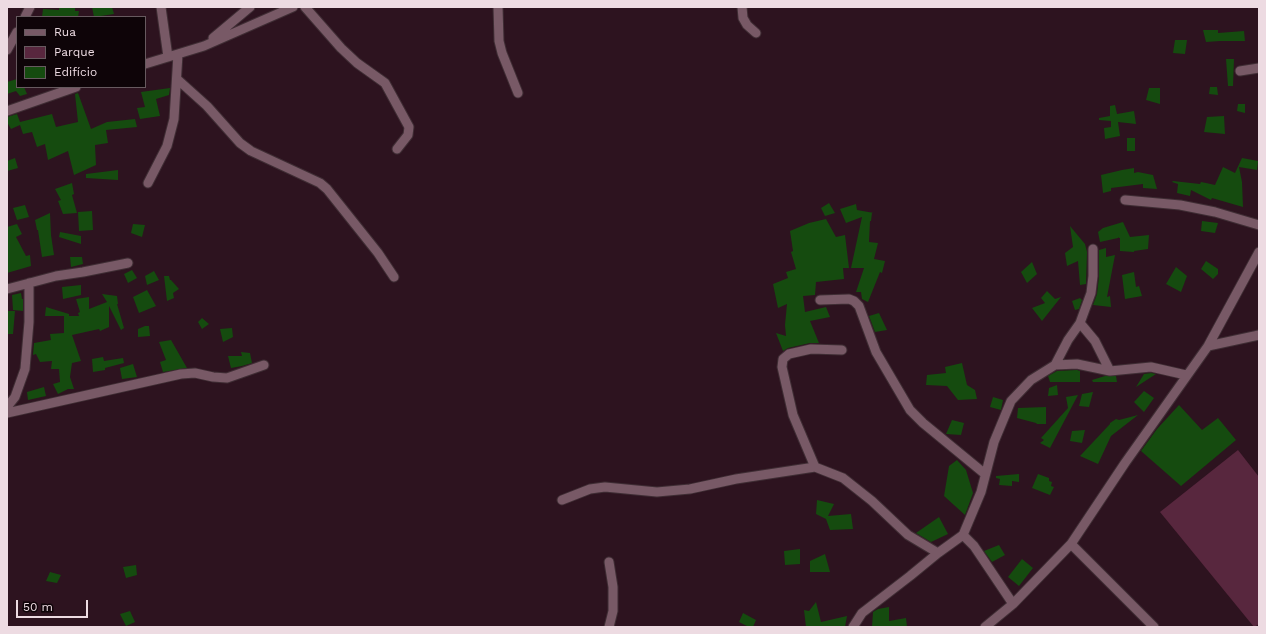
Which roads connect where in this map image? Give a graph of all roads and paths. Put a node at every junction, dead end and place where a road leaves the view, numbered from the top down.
1 (30, 7) edge
2 (161, 7) edge
3 (250, 7) edge
4 (293, 7) edge
5 (305, 7) edge
6 (498, 7) edge
7 (742, 7) edge
8 (26, 16) edge
9 (756, 33) dead end
10 (16, 34) edge
11 (204, 46) junction
12 (7, 50) edge
13 (178, 54) junction
14 (168, 57) junction
15 (146, 64) edge
16 (1259, 68) edge
17 (1240, 71) dead end
18 (177, 79) junction
19 (73, 88) edge
20 (518, 92) dead end
21 (7, 111) edge
22 (397, 149) dead end
23 (148, 183) dead end
24 (1125, 200) dead end
25 (1259, 225) edge
26 (1093, 249) dead end
27 (1259, 252) edge
28 (128, 263) dead end
29 (394, 277) dead end
30 (29, 283) junction
31 (7, 289) edge
32 (820, 300) dead end
33 (1080, 323) junction
34 (1259, 335) edge
35 (1208, 346) junction
36 (842, 350) dead end
37 (264, 365) dead end
38 (1055, 365) junction
39 (1110, 371) junction
40 (1186, 375) junction
41 (7, 407) edge
42 (7, 412) edge
43 (815, 467) junction
44 (985, 474) junction
45 (562, 500) dead end
46 (963, 536) junction
47 (1071, 544) junction
48 (938, 553) junction
49 (609, 562) dead end
50 (1014, 604) junction
51 (995, 623) edge
52 (609, 627) edge
53 (853, 627) edge
54 (985, 627) edge
55 (1154, 627) edge

1 - 8 street
2 - 14 street
3 - 11 street
4 - 11 street
5 - 22 street
6 - 20 street
7 - 9 street
10 - 12 street
11 - 13 street
13 - 14 street
13 - 18 street
14 - 15 street
16 - 17 street
18 - 23 street
18 - 29 street
19 - 21 street
24 - 25 street
26 - 33 street
27 - 35 street
28 - 30 street
30 - 31 street
30 - 41 street
32 - 44 street
33 - 38 street
33 - 39 street
34 - 35 street
35 - 40 street
36 - 43 street
37 - 42 street
38 - 39 street
38 - 44 street
39 - 40 street
40 - 47 street
43 - 45 street
43 - 48 street
44 - 46 street
46 - 48 street
46 - 50 street
47 - 50 street
47 - 55 street
48 - 53 street
49 - 52 street
50 - 51 street
51 - 54 street

